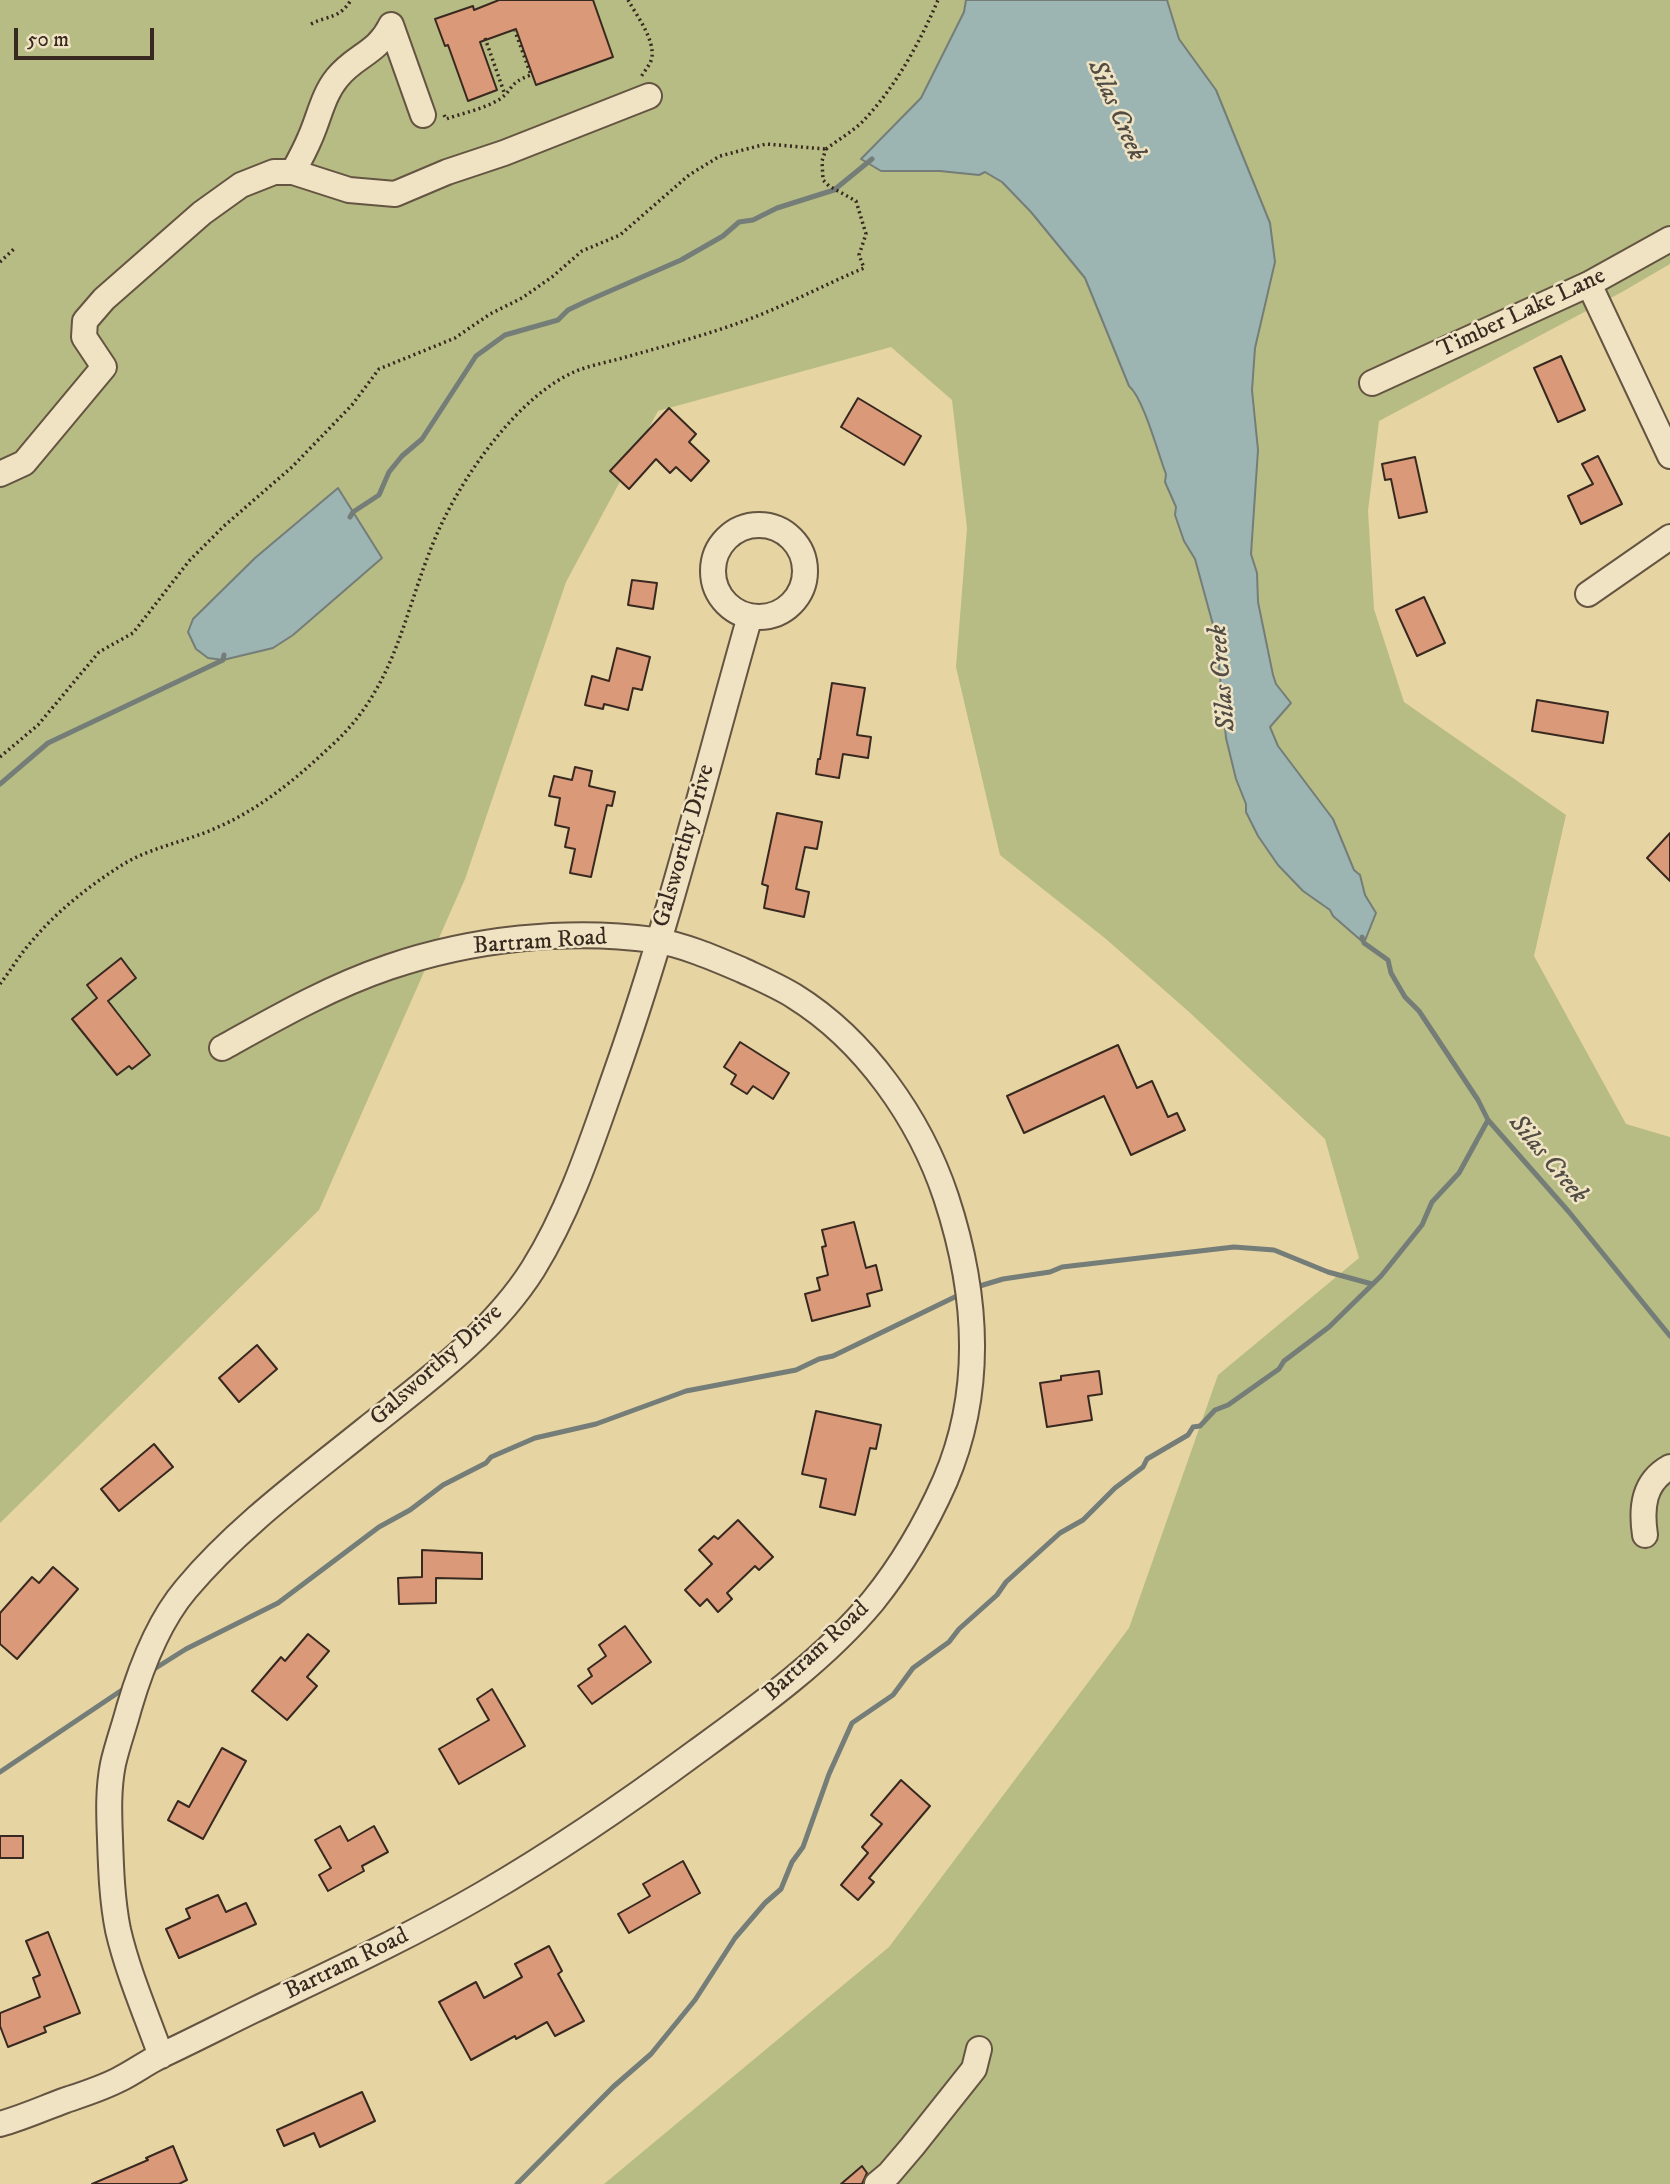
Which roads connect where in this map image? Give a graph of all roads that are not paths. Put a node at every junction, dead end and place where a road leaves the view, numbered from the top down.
1 (645, 97) road end
2 (433, 113) road end
3 (293, 172) junction
4 (1670, 239) edge
5 (1589, 285) junction
6 (1372, 383) dead end
7 (1670, 456) edge
8 (0, 474) edge
9 (1670, 537) edge
10 (1588, 594) dead end
11 (750, 616) dead end
12 (658, 941) junction
13 (222, 1048) dead end
14 (1670, 1467) edge
15 (1645, 1535) dead end
16 (979, 2049) dead end
17 (161, 2056) junction
18 (0, 2124) edge
19 (877, 2184) edge

1 - 3 street
2 - 3 street
3 - 8 street
4 - 5 street, Timber Lake Lane
5 - 6 street, Timber Lake Lane
5 - 7 street
9 - 10 street
11 - 12 street, Galsworthy Drive
12 - 13 street, Bartram Road
12 - 17 street, Galsworthy Drive
12 - 17 street, Bartram Road
14 - 15 street
16 - 19 street
17 - 18 street, Bartram Road

